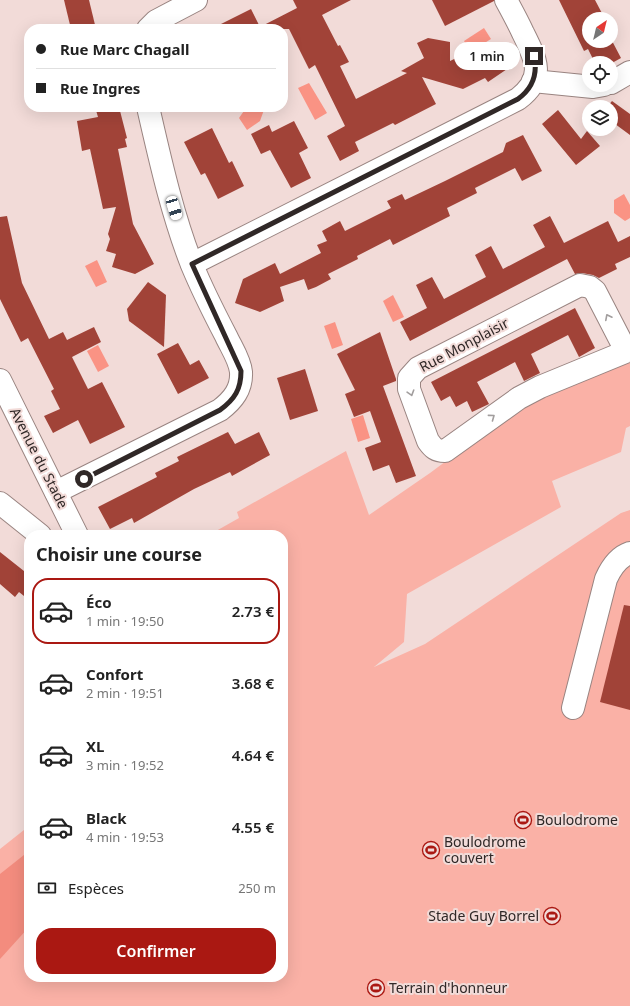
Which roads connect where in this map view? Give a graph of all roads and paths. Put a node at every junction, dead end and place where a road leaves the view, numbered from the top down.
1 (196, 0) edge
2 (506, 0) edge
3 (153, 24) edge
4 (630, 72) edge
5 (618, 78) edge
6 (533, 81) junction
7 (582, 86) edge
8 (149, 112) edge
9 (192, 264) junction
10 (628, 351) edge
11 (0, 380) edge
12 (56, 492) junction
13 (0, 503) edge
14 (34, 530) edge
15 (70, 530) edge
16 (630, 552) edge
17 (573, 708) dead end

1 - 3 street
2 - 6 street
4 - 5 street
6 - 7 street
6 - 9 street
8 - 9 street
9 - 12 street
10 -> 10 street, Rue Monplaisir
11 - 12 street, Avenue du Stade
12 - 15 street, Avenue du Stade
13 - 14 street
16 - 17 street

